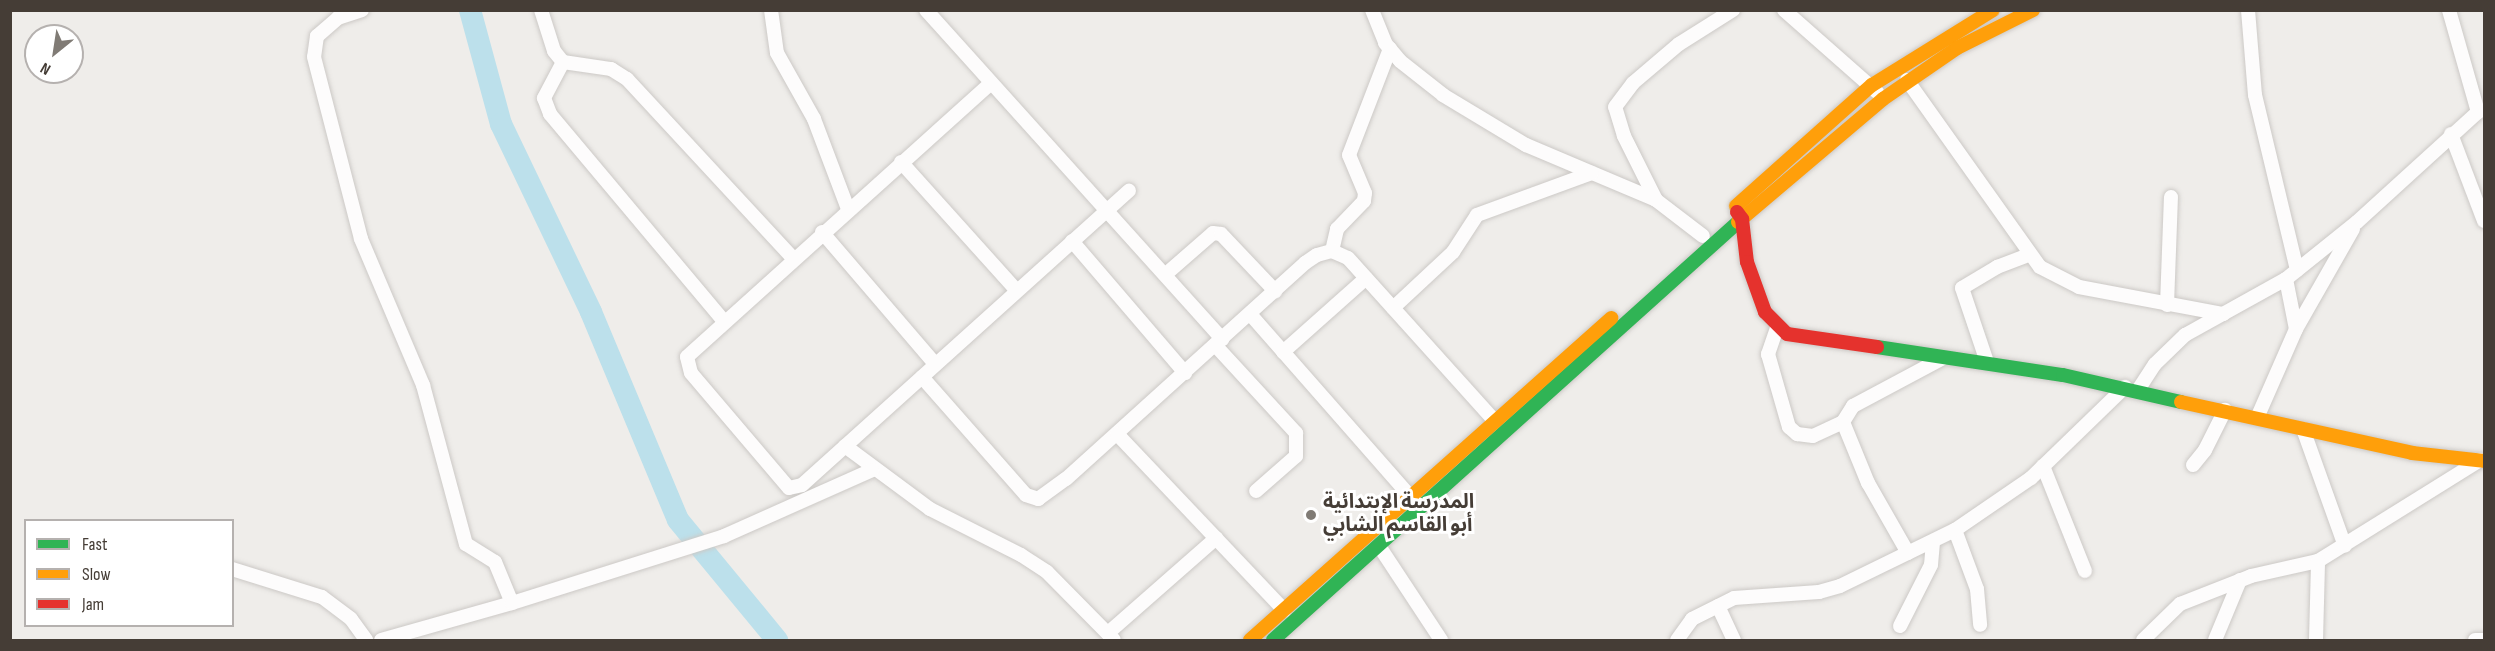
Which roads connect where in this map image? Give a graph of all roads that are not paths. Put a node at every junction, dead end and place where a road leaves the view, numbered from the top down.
1 (362, 10) edge
2 (541, 10) edge
3 (771, 10) edge
4 (926, 10) edge
5 (1372, 10) edge
6 (1733, 10) edge
7 (1784, 10) edge
8 (1993, 10) edge
9 (2033, 10) edge
10 (2248, 10) edge
11 (2448, 10) edge
12 (1390, 49) junction
13 (563, 62) junction
14 (1907, 80) junction
15 (991, 82) junction
16 (1872, 85) junction
17 (1883, 99) junction
18 (2451, 134) junction
19 (901, 162) junction
20 (1592, 173) junction
21 (1128, 191) dead end
22 (2171, 197) dead end
23 (1656, 200) junction
24 (848, 209) junction
25 (1108, 209) junction
26 (1738, 214) junction
27 (2484, 220) edge
28 (2356, 222) junction
29 (822, 232) junction
30 (1710, 236) junction
31 (1072, 242) junction
32 (1332, 251) junction
33 (2028, 255) junction
34 (793, 258) junction
35 (1747, 262) junction
36 (1166, 274) junction
37 (2292, 274) junction
38 (1366, 278) junction
39 (1017, 291) junction
40 (1275, 291) junction
41 (2167, 305) junction
42 (1393, 308) junction
43 (1250, 314) junction
44 (2223, 314) junction
45 (724, 321) junction
46 (1777, 328) junction
47 (2296, 329) junction
48 (1219, 342) junction
49 (1283, 352) junction
50 (1943, 358) junction
51 (1987, 362) junction
52 (935, 364) junction
53 (1185, 373) junction
54 (922, 377) junction
55 (2131, 389) junction
56 (2225, 410) junction
57 (2257, 418) junction
58 (1495, 421) junction
59 (1843, 422) junction
60 (2303, 429) junction
61 (1117, 434) junction
62 (845, 446) junction
63 (2482, 461) edge
64 (2193, 465) dead end
65 (2043, 466) junction
66 (872, 470) junction
67 (1256, 491) dead end
68 (1411, 496) junction
69 (1955, 530) junction
70 (1216, 538) junction
71 (1933, 542) junction
72 (1379, 546) junction
73 (2345, 546) junction
74 (1908, 553) junction
75 (2318, 561) junction
76 (234, 570) edge
77 (2085, 571) dead end
78 (2240, 580) junction
79 (512, 603) junction
80 (1718, 606) junction
81 (1284, 610) junction
82 (1980, 625) dead end
83 (1900, 626) dead end
84 (1111, 637) edge
85 (366, 640) edge
86 (381, 640) edge
87 (1250, 640) edge
88 (1273, 640) edge
89 (1441, 640) edge
90 (1677, 640) edge
91 (1734, 640) edge
92 (2143, 640) edge
93 (2215, 640) edge
94 (2316, 640) edge
95 (2475, 640) edge
96 (2484, 640) edge

1 - 79 street
2 - 13 street
3 - 24 street
4 - 15 street
5 - 12 street
6 - 23 street
7 - 16 street
8 - 16 main road
9 - 14 main road
10 - 37 street
11 - 18 street
12 - 20 street
12 - 32 street
13 - 34 street
13 - 45 street
14 - 17 main road
14 - 33 street
15 - 19 street
15 - 25 street
16 - 17 street
16 - 26 main road
17 - 26 main road
18 - 27 street
18 - 28 street
19 - 24 street
19 - 39 street
20 - 23 street
20 - 42 street
21 - 25 street
22 - 41 street
23 - 30 street
24 - 29 street
25 - 31 street
25 - 36 street
26 - 30 main road
26 - 35 main road
28 - 37 street
28 - 47 street
29 - 34 street
29 - 52 street
30 - 35 main road
30 - 58 main road
30 - 72 main road
31 - 39 street
31 - 53 street
32 - 38 street
32 - 40 street
33 - 41 street
33 - 51 street
34 - 45 street
35 - 46 main road
36 - 40 street
36 - 48 street
37 - 44 street
37 - 47 street
38 - 42 street
38 - 49 street
39 - 52 street
40 - 43 street
41 - 44 street
42 - 58 street
43 - 48 street
43 - 49 street
44 - 55 street
45 - 62 street
46 - 50 main road
46 - 59 street
47 - 57 street
48 - 53 street
48 - 67 street
49 - 68 street
50 - 51 main road
50 - 59 street
51 - 55 main road
52 - 54 street
53 - 61 street
54 - 61 street
54 - 62 street
55 - 56 main road
55 - 65 street
56 - 57 main road
56 - 64 street
57 - 60 main road
58 - 68 main road
59 - 74 street
60 - 63 main road
60 - 73 street
61 - 70 street
62 - 66 street
63 - 73 street
65 - 69 street
65 - 77 street
66 - 79 street
66 - 84 street
68 - 81 main road
69 - 71 street
69 - 82 street
70 - 81 street
70 - 84 street
71 - 74 street
71 - 83 street
72 - 88 main road
72 - 89 street
73 - 75 street
74 - 80 street
75 - 78 street
75 - 94 street
76 - 85 street
78 - 92 street
78 - 93 street
79 - 86 street
80 - 90 street
80 - 91 street
81 - 87 main road
95 - 96 street

